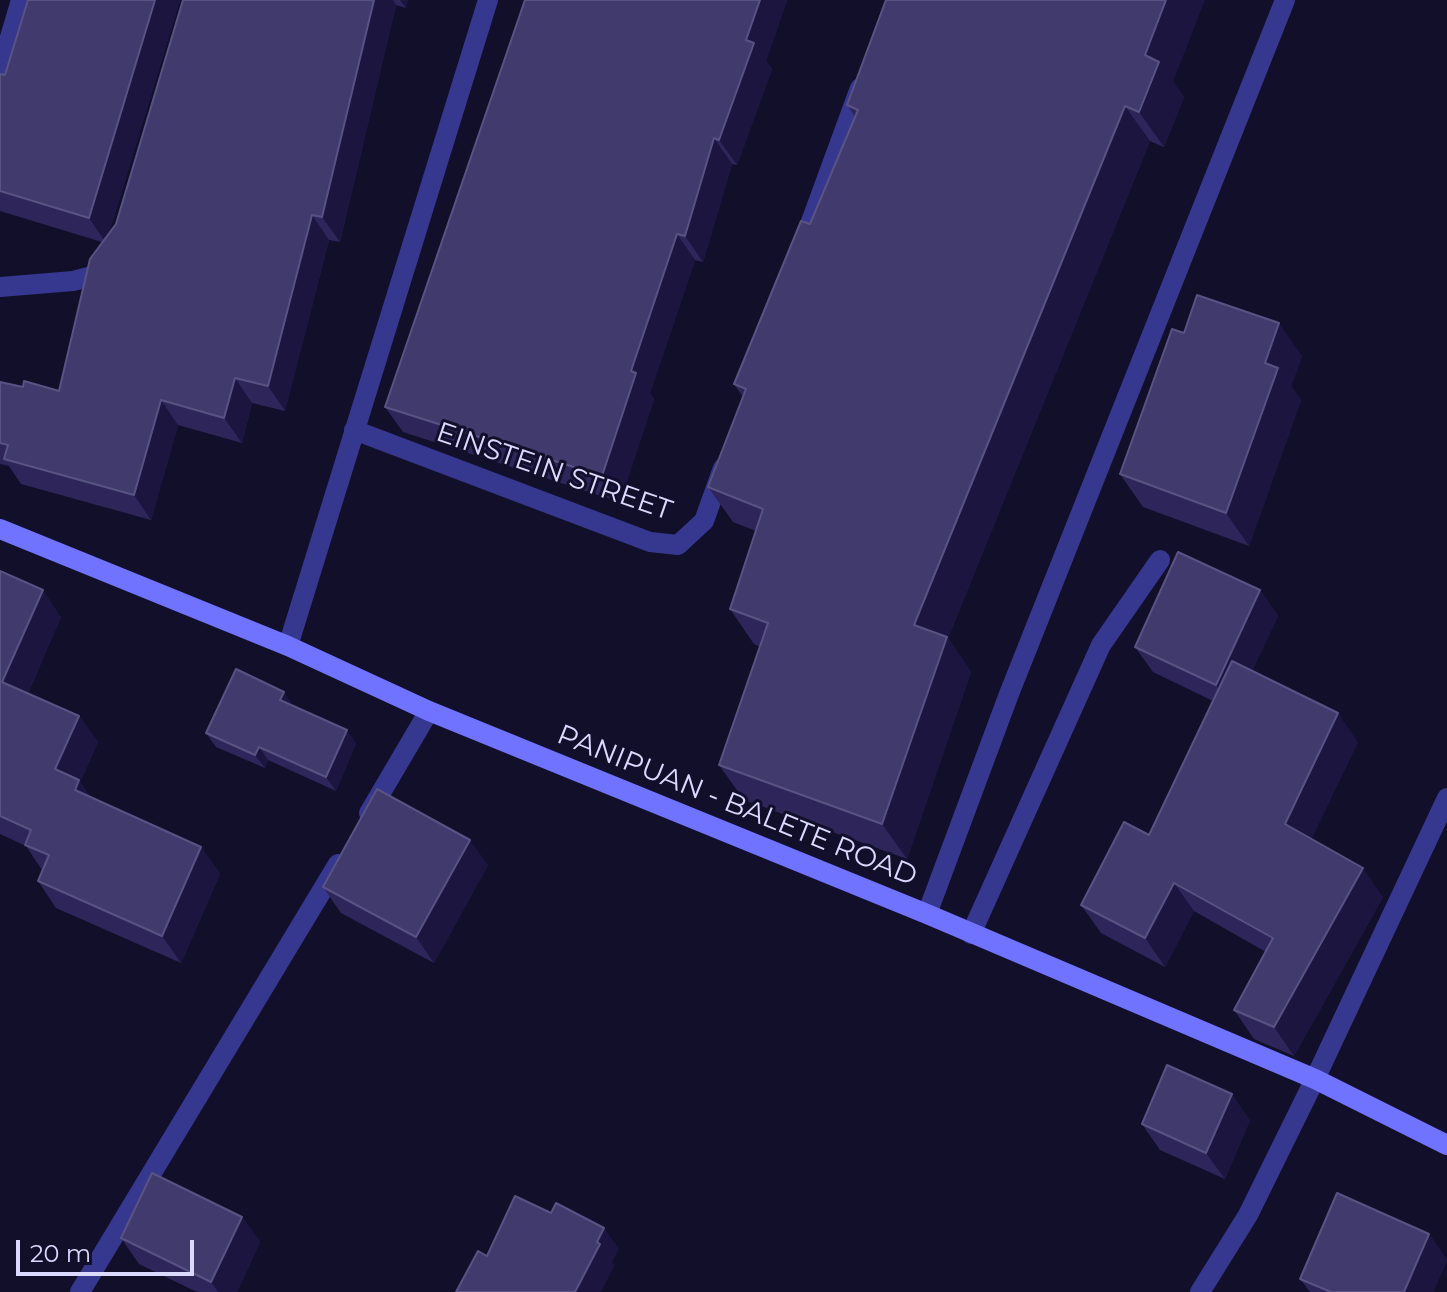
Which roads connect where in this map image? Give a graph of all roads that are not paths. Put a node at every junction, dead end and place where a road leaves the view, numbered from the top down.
1 (21, 0) edge
2 (488, 0) edge
3 (1285, 0) edge
4 (0, 71) edge
5 (865, 74) edge
6 (121, 245) edge
7 (800, 253) edge
8 (0, 287) edge
9 (354, 430) junction
10 (731, 446) edge
11 (0, 529) edge
12 (1160, 560) dead end
13 (288, 646) junction
14 (429, 711) junction
15 (1447, 798) edge
16 (927, 914) junction
17 (971, 934) junction
18 (1315, 1079) junction
19 (1447, 1145) edge
20 (80, 1292) edge
21 (1200, 1292) edge

1 - 4 street
2 - 9 street
3 - 16 street
5 - 7 street
6 - 8 street
9 - 10 street, EINSTEIN STREET
9 - 13 street
11 - 13 main road, PANIPUAN - BALETE ROAD
12 - 17 street
13 - 14 main road, PANIPUAN - BALETE ROAD
14 - 16 main road, PANIPUAN - BALETE ROAD
14 - 20 street
15 - 18 street
16 - 17 main road, PANIPUAN - BALETE ROAD
17 - 18 main road, PANIPUAN - BALETE ROAD
18 - 19 main road, PANIPUAN - BALETE ROAD
18 - 21 street

